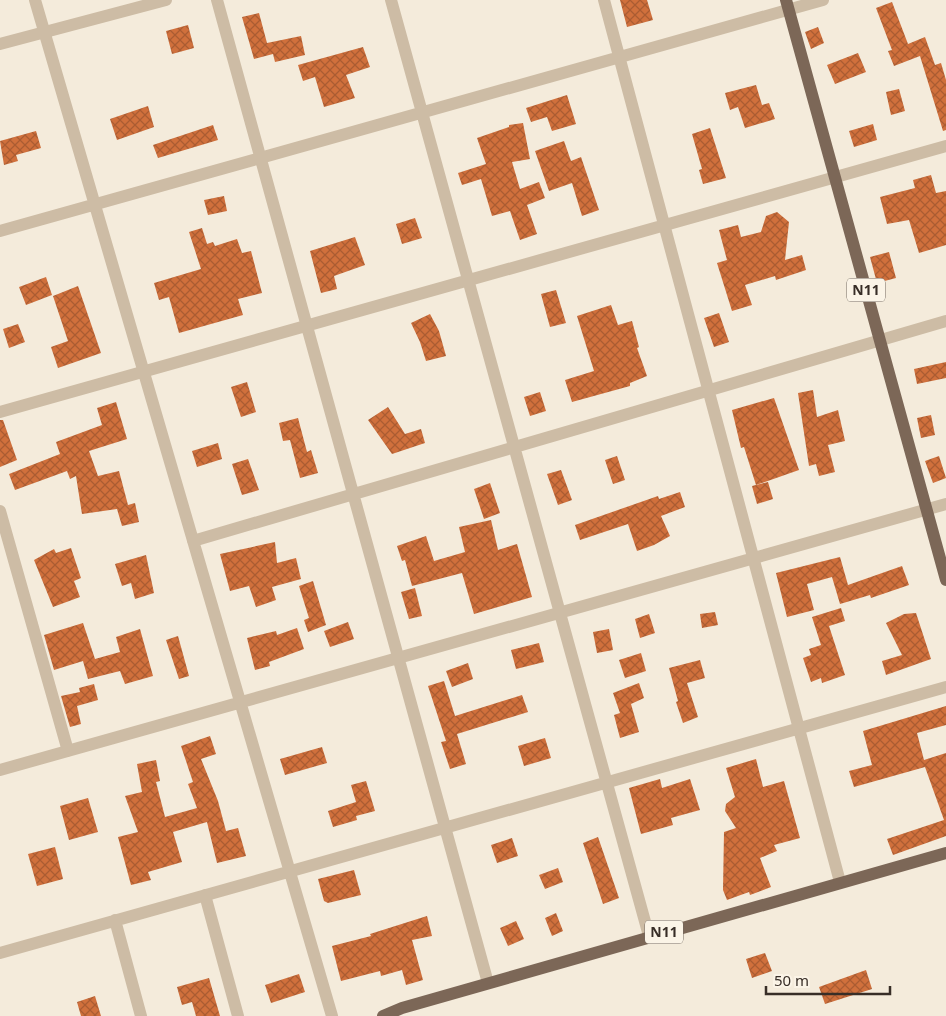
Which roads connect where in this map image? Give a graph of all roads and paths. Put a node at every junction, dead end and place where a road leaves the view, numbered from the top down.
1 (35, 0) edge
2 (166, 0) edge
3 (217, 0) edge
4 (391, 0) edge
5 (604, 0) edge
6 (823, 0) edge
7 (787, 5) edge
8 (45, 32) junction
9 (0, 44) edge
10 (619, 57) junction
11 (422, 113) junction
12 (946, 146) edge
13 (260, 158) junction
14 (835, 177) junction
15 (95, 205) junction
16 (664, 225) junction
17 (0, 231) edge
18 (468, 280) junction
19 (946, 321) edge
20 (307, 325) junction
21 (880, 341) junction
22 (144, 371) junction
23 (708, 391) junction
24 (0, 412) edge
25 (515, 447) junction
26 (353, 495) junction
27 (946, 504) edge
28 (926, 509) junction
29 (0, 511) edge
30 (193, 541) junction
31 (753, 558) junction
32 (946, 580) edge
33 (560, 612) junction
34 (398, 658) junction
35 (946, 687) edge
36 (240, 702) junction
37 (799, 728) junction
38 (68, 750) junction
39 (0, 770) edge
40 (607, 782) junction
41 (445, 827) junction
42 (946, 853) edge
43 (290, 871) junction
44 (840, 882) junction
45 (204, 895) junction
46 (115, 920) junction
47 (649, 936) junction
48 (0, 952) edge
49 (488, 983) junction
50 (141, 1016) edge
51 (238, 1016) edge
52 (332, 1016) edge
53 (383, 1016) edge

1 - 8 street
2 - 8 street
3 - 13 street
4 - 11 street
5 - 10 street
6 - 7 street
7 - 10 street
7 - 14 main road, N11
8 - 9 street
8 - 15 street
10 - 11 street
10 - 16 street
11 - 13 street
11 - 18 street
12 - 14 street
13 - 15 street
13 - 20 street
14 - 16 street
14 - 21 main road, N11
15 - 17 street
15 - 22 street
16 - 18 street
16 - 23 street
18 - 20 street
18 - 25 street
19 - 21 street
20 - 22 street
20 - 26 street
21 - 23 street
21 - 28 main road, N11
22 - 24 street
22 - 30 street
23 - 25 street
23 - 31 street
25 - 26 street
25 - 33 street
26 - 30 street
26 - 34 street
27 - 28 street
28 - 31 street
28 - 32 main road, N11
29 - 38 street
30 - 36 street
31 - 33 street
31 - 37 street
33 - 34 street
33 - 40 street
34 - 36 street
34 - 41 street
35 - 37 street
36 - 38 street
36 - 43 street
37 - 40 street
37 - 44 street
38 - 39 street
40 - 41 street
40 - 47 street
41 - 43 street
41 - 49 street
42 - 44 main road, N11
43 - 45 street
43 - 52 street
44 - 47 main road, N11
45 - 46 street
45 - 51 street
46 - 48 street
46 - 50 street
47 - 49 main road, N11
49 - 53 main road, N11

